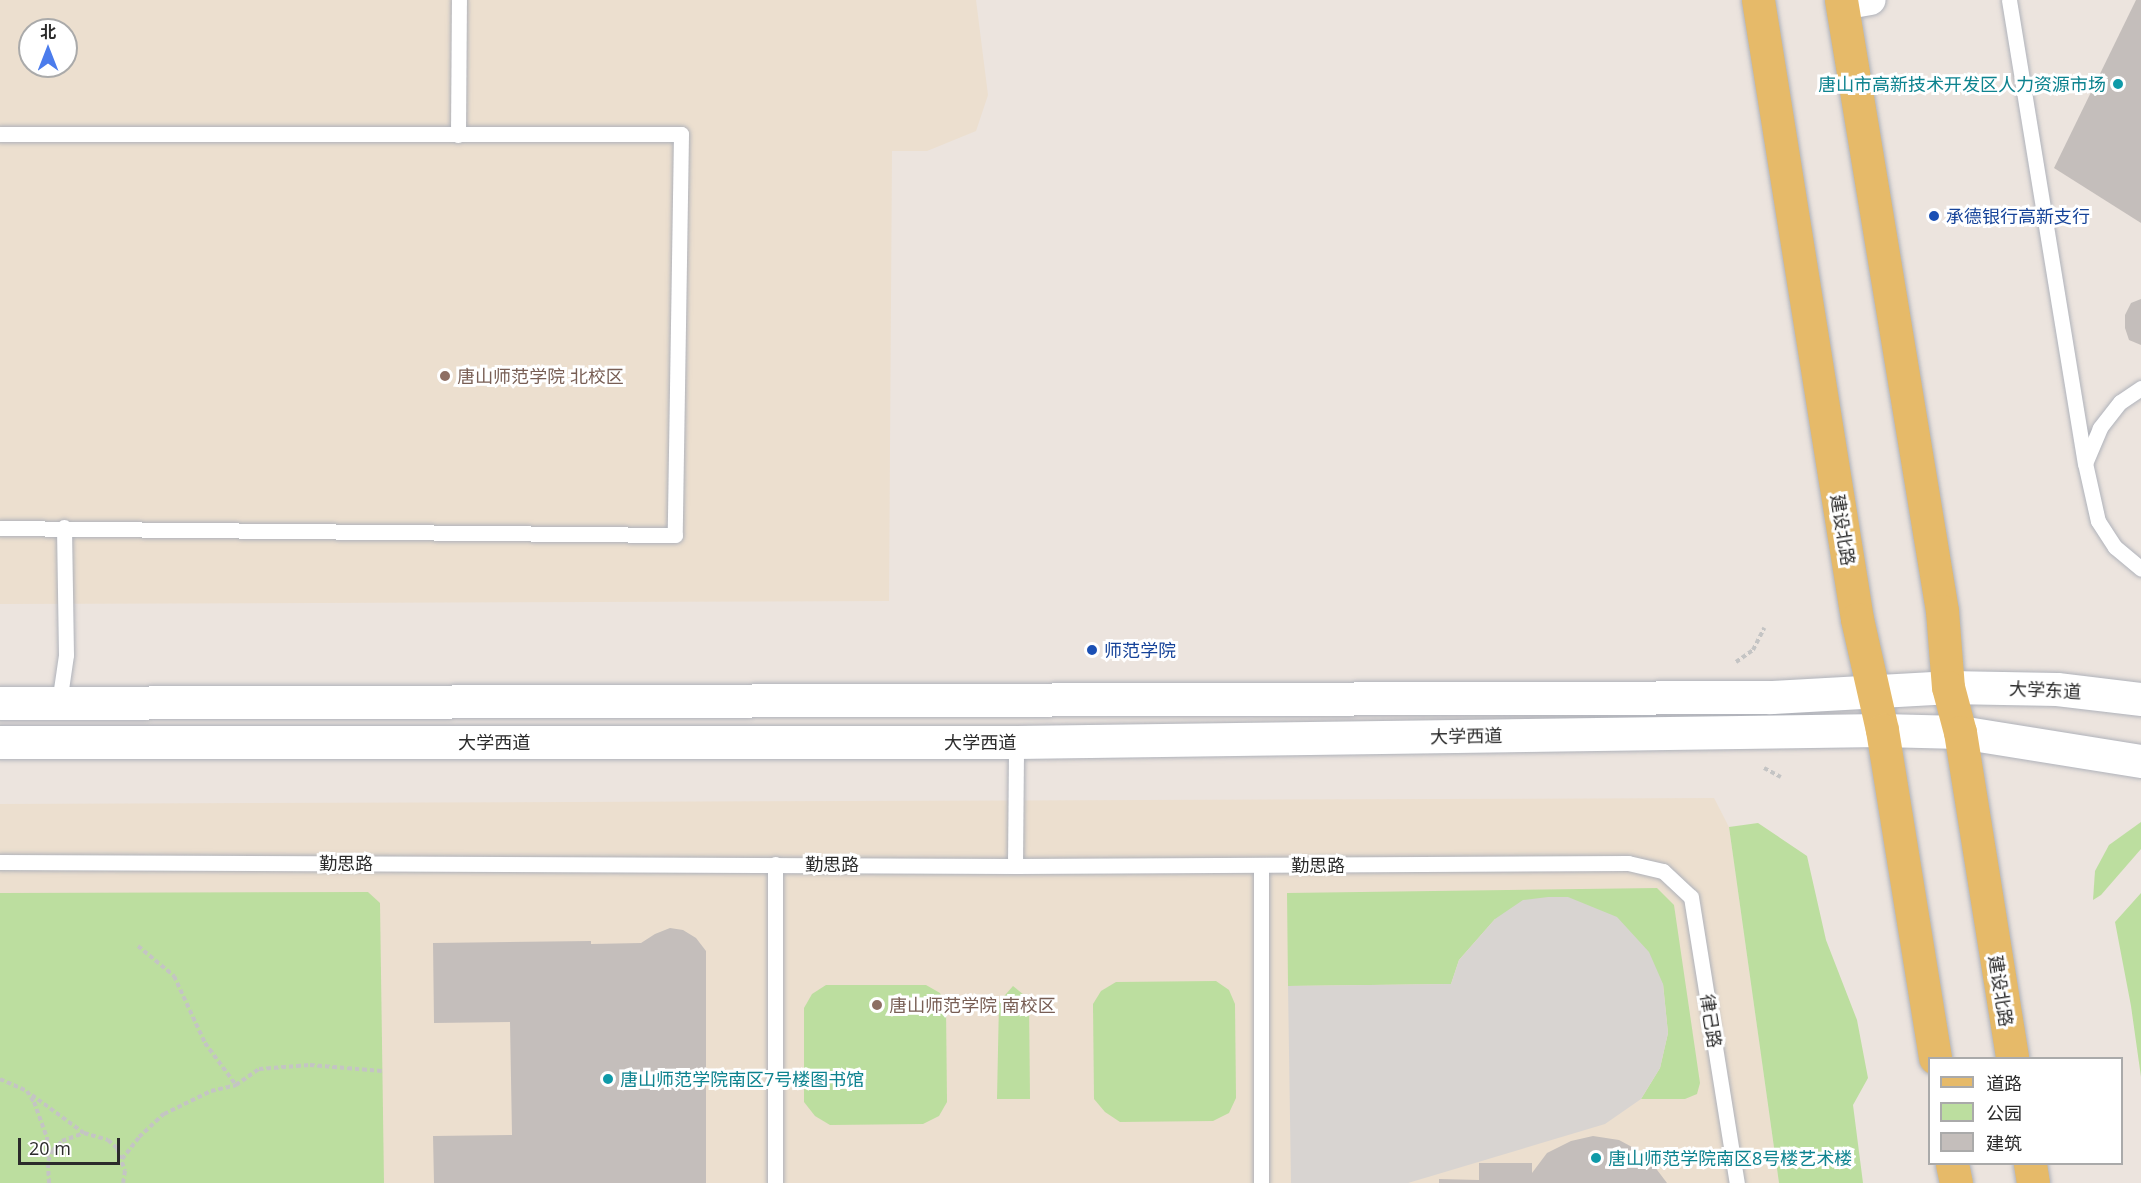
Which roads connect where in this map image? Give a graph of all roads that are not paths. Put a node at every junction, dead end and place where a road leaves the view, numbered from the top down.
1 (459, 0) edge
2 (1758, 0) edge
3 (2009, 0) edge
4 (1851, 2) edge
5 (0, 134) edge
6 (458, 135) junction
7 (2141, 388) edge
8 (2085, 463) junction
9 (64, 527) junction
10 (0, 528) edge
11 (2141, 569) edge
12 (1948, 687) junction
13 (1872, 691) junction
14 (2141, 699) edge
15 (0, 702) edge
16 (59, 703) junction
17 (1882, 730) junction
18 (1960, 732) junction
19 (0, 742) edge
20 (1016, 742) junction
21 (2141, 761) edge
22 (0, 862) edge
23 (776, 864) junction
24 (1015, 866) junction
25 (1261, 866) junction
26 (1663, 871) joint
27 (1935, 1057) edge
28 (2012, 1057) edge
29 (1952, 1165) edge
30 (2030, 1165) edge
31 (776, 1183) edge
32 (1261, 1183) edge
33 (1737, 1183) edge
34 (1956, 1183) edge
35 (2033, 1183) edge

1 - 6 lane
2 - 13 main road, 建设北路
3 - 8 lane
4 - 12 main road, 建设北路
5 - 6 lane
6 - 9 lane
7 - 8 lane
8 - 11 lane
9 - 10 lane
9 - 16 lane
12 - 13 main road, 大学西道
12 - 14 main road, 大学东道
12 - 18 main road, 建设北路
13 - 16 main road, 大学西道
13 - 17 main road, 建设北路
15 - 16 main road, 大学西道
17 - 18 main road, 大学西道
17 - 20 main road, 大学西道
17 - 27 main road, 建设北路
18 - 21 main road
18 - 28 main road, 建设北路
19 - 20 main road, 大学西道
20 - 24 lane
22 - 23 lane, 勤思路
23 - 24 lane, 勤思路
23 - 31 lane
24 - 25 lane, 勤思路
25 - 26 lane, 勤思路
25 - 32 lane
26 - 33 lane, 律己路
29 - 34 main road
30 - 35 main road

